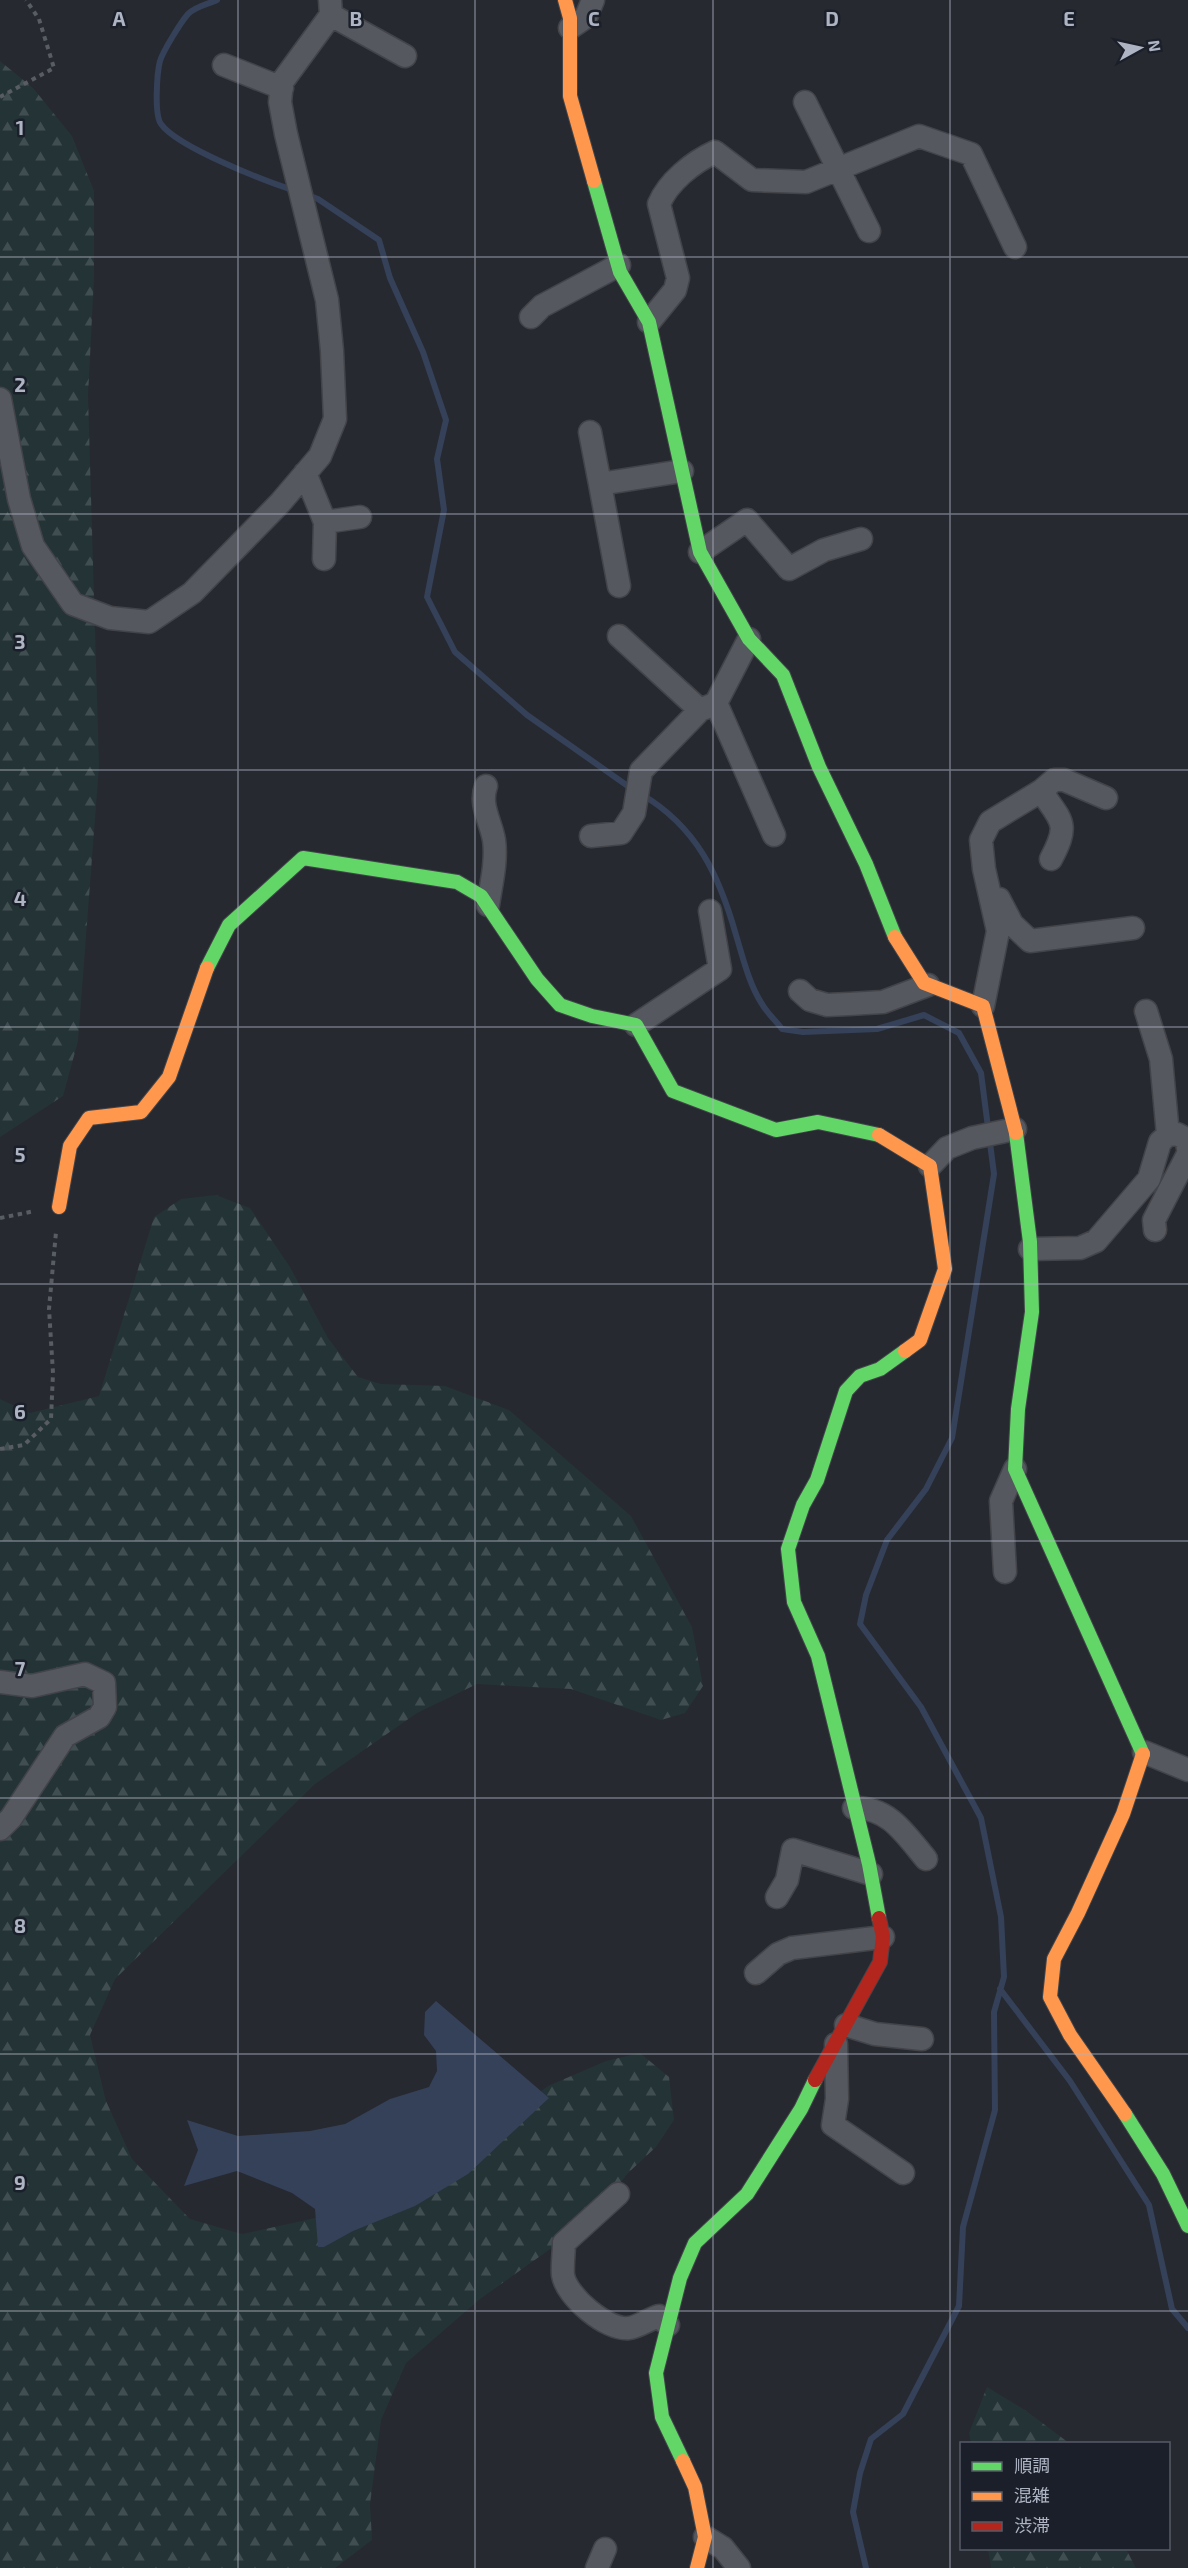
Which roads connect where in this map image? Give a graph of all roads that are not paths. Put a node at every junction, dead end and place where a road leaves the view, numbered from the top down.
1 (565, 0) edge
2 (593, 0) edge
3 (330, 8) edge
4 (570, 28) junction
5 (405, 56) dead end
6 (224, 65) dead end
7 (282, 88) junction
8 (805, 102) dead end
9 (838, 169) junction
10 (869, 231) dead end
11 (1015, 247) dead end
12 (619, 265) junction
13 (531, 317) dead end
14 (649, 322) junction
15 (0, 399) edge
16 (590, 432) dead end
17 (682, 471) junction
18 (305, 473) junction
19 (600, 484) junction
20 (360, 517) dead end
21 (325, 522) junction
22 (861, 539) dead end
23 (700, 552) junction
24 (324, 559) dead end
25 (619, 586) dead end
26 (619, 636) dead end
27 (749, 639) junction
28 (708, 706) junction
29 (486, 786) dead end
30 (1041, 791) junction
31 (1106, 798) dead end
32 (774, 834) dead end
33 (591, 836) dead end
34 (1051, 859) dead end
35 (989, 891) junction
36 (488, 905) junction
37 (710, 912) dead end
38 (1133, 928) dead end
39 (928, 985) junction
40 (800, 991) dead end
41 (983, 1006) junction
42 (1146, 1011) dead end
43 (636, 1025) junction
44 (1008, 1130) junction
45 (1168, 1135) junction
46 (1188, 1148) edge
47 (1188, 1154) edge
48 (930, 1166) junction
49 (59, 1207) road end
50 (1155, 1230) dead end
51 (1030, 1250) junction
52 (1015, 1468) junction
53 (1005, 1572) dead end
54 (0, 1682) edge
55 (1144, 1752) junction
56 (1188, 1770) edge
57 (854, 1808) junction
58 (0, 1829) edge
59 (926, 1859) dead end
60 (871, 1874) junction
61 (777, 1898) dead end
62 (883, 1937) junction
63 (756, 1973) dead end
64 (841, 2034) junction
65 (922, 2039) dead end
66 (903, 2173) dead end
67 (618, 2194) dead end
68 (1188, 2226) edge
69 (668, 2325) junction
70 (705, 2537) junction
71 (697, 2568) edge
72 (739, 2568) edge

1 - 4 street
2 - 4 street
3 - 5 street
3 - 7 street
4 - 12 street
6 - 7 street
7 - 18 street
8 - 9 street
9 - 10 street
9 - 11 street
9 - 14 street
12 - 13 street
12 - 14 street
14 - 17 street
15 - 18 street
16 - 19 street
17 - 19 street
17 - 23 street
18 - 21 street
19 - 25 street
20 - 21 street
21 - 24 street
22 - 23 street
23 - 27 street
26 - 28 street
27 - 28 street
27 - 39 street
28 - 32 street
28 - 33 street
29 - 36 street
30 - 31 street
30 - 34 street
30 - 35 street
35 - 38 street
35 - 41 street
36 - 43 street
36 - 49 street
37 - 43 street
39 - 40 street
39 - 41 street
41 - 44 street
42 - 45 street
43 - 48 street
44 - 48 street
44 - 51 street
45 - 46 street
45 - 51 street
47 - 50 street
48 - 57 street
51 - 52 street
52 - 53 street
52 - 55 street
54 - 58 street
55 - 56 street
55 - 68 street
57 - 59 street
57 - 60 street
60 - 61 street
60 - 62 street
62 - 63 street
62 - 64 street
64 - 65 street
64 - 66 street
64 - 69 street
67 - 69 street
69 - 70 street
70 - 71 street
70 - 72 street

